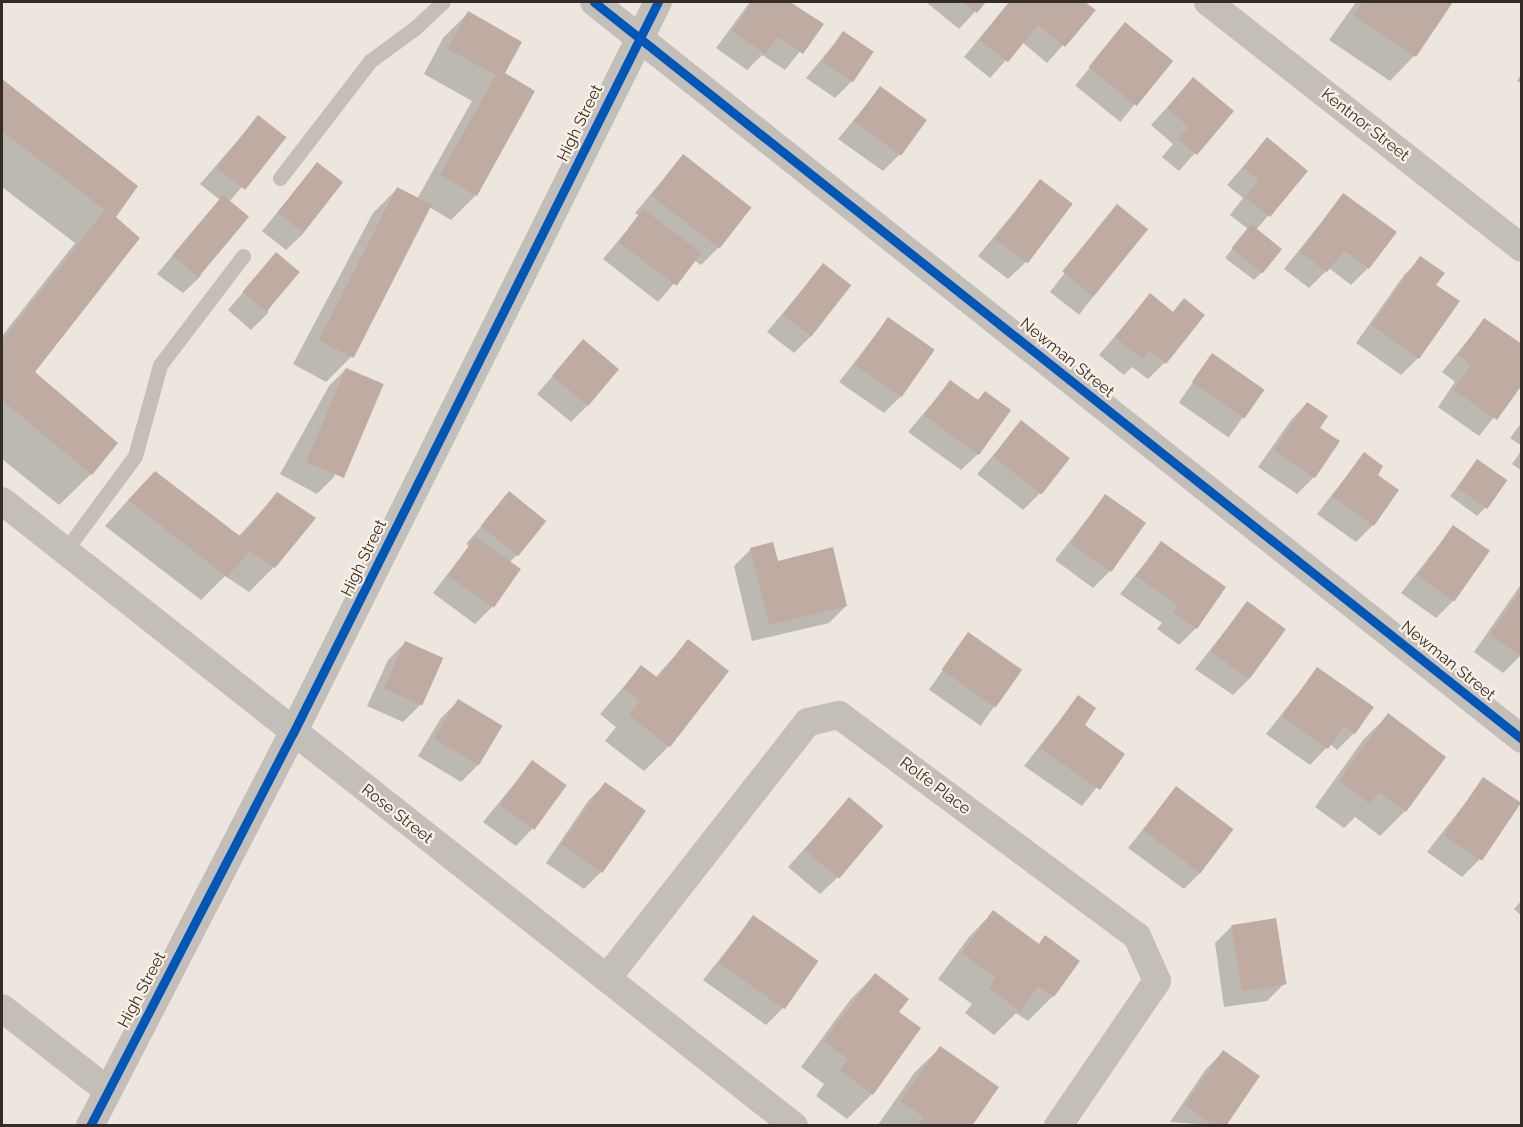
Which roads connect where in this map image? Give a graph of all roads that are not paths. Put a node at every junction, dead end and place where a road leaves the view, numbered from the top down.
1 (442, 2) edge
2 (594, 2) edge
3 (658, 2) edge
4 (1208, 2) edge
5 (640, 37) junction
6 (280, 178) dead end
7 (1521, 248) edge
8 (243, 256) dead end
9 (2, 501) edge
10 (65, 551) junction
11 (293, 733) junction
12 (1521, 739) edge
13 (607, 978) junction
14 (2, 1008) edge
15 (107, 1090) junction
16 (90, 1125) edge
17 (794, 1125) edge
18 (1058, 1125) edge

1 - 6 lane
2 - 5 street, Newman Street
3 - 5 street, High Street
4 - 7 street, Kentnor Street
5 - 11 street, High Street
5 - 12 street, Newman Street
8 - 10 lane
9 - 10 street, Rose Street
10 - 11 street, Rose Street
11 - 13 street, Rose Street
11 - 15 street, High Street
13 - 17 street, Rose Street
13 - 18 street, Rolfe Place
14 - 15 street
15 - 16 street, High Street

